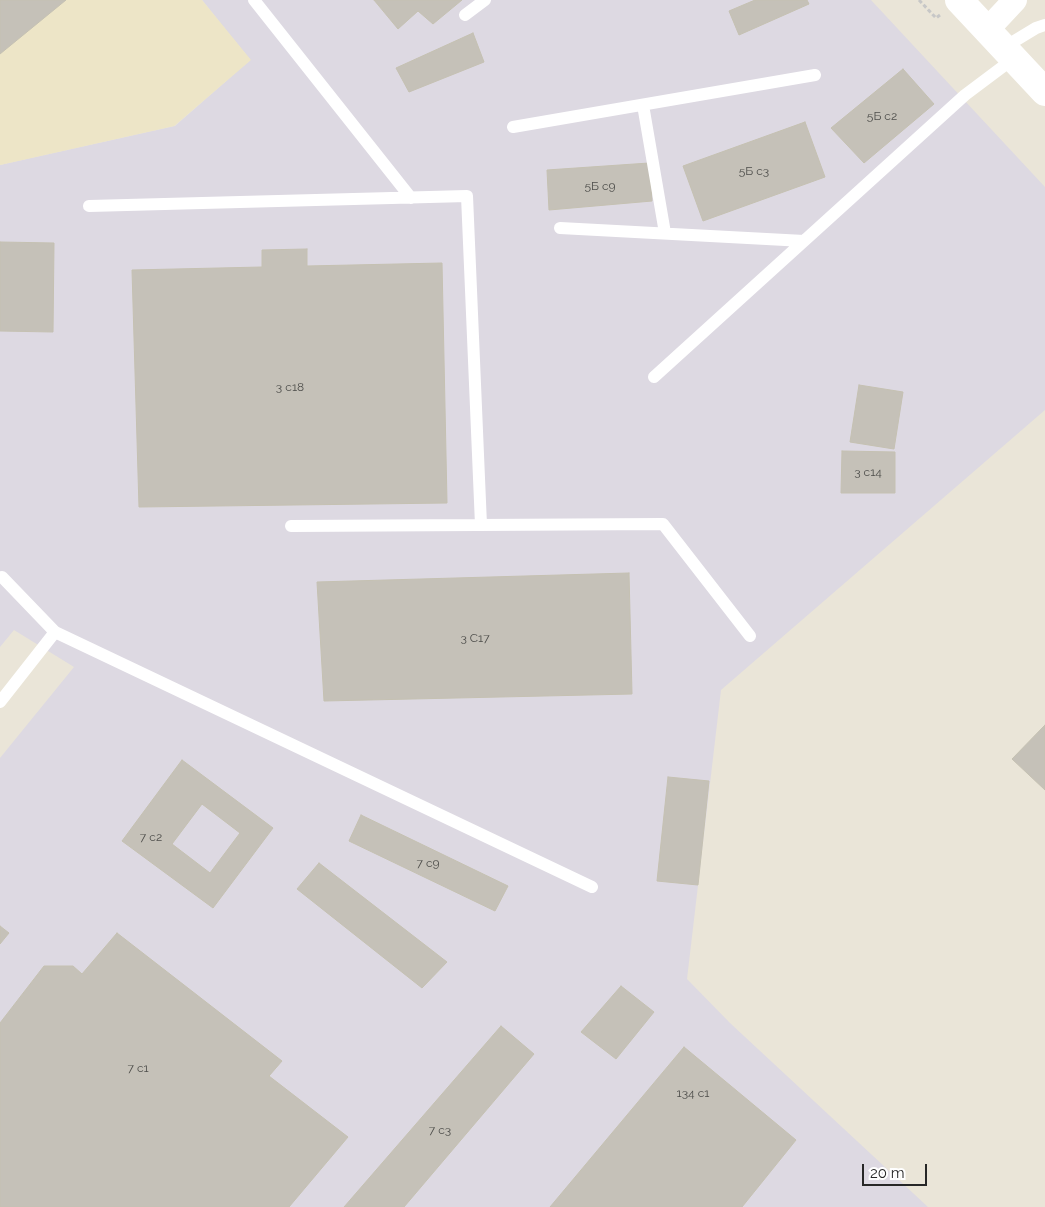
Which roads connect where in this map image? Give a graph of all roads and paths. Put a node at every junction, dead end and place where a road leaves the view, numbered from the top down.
1 (254, 0) edge
2 (485, 0) edge
3 (919, 0) edge
4 (959, 0) edge
5 (1015, 0) edge
6 (466, 15) dead end
7 (936, 18) dead end
8 (1045, 25) edge
9 (1001, 46) junction
10 (815, 75) dead end
11 (1045, 92) edge
12 (643, 105) junction
13 (514, 127) dead end
14 (410, 198) junction
15 (89, 206) dead end
16 (560, 228) dead end
17 (665, 233) junction
18 (804, 241) junction
19 (654, 377) dead end
20 (481, 525) junction
21 (291, 526) dead end
22 (2, 577) dead end
23 (55, 632) junction
24 (750, 636) dead end
25 (0, 702) edge
26 (592, 887) dead end

1 - 14 lane
2 - 6 lane
3 - 7 path
4 - 9 main road
5 - 9 street
8 - 9 lane
9 - 11 main road
9 - 18 lane
10 - 12 lane
12 - 13 lane
12 - 17 lane
14 - 15 lane
14 - 20 lane
16 - 17 lane
17 - 18 lane
18 - 19 lane
20 - 21 lane
20 - 24 lane
22 - 23 lane
23 - 25 lane
23 - 26 lane

